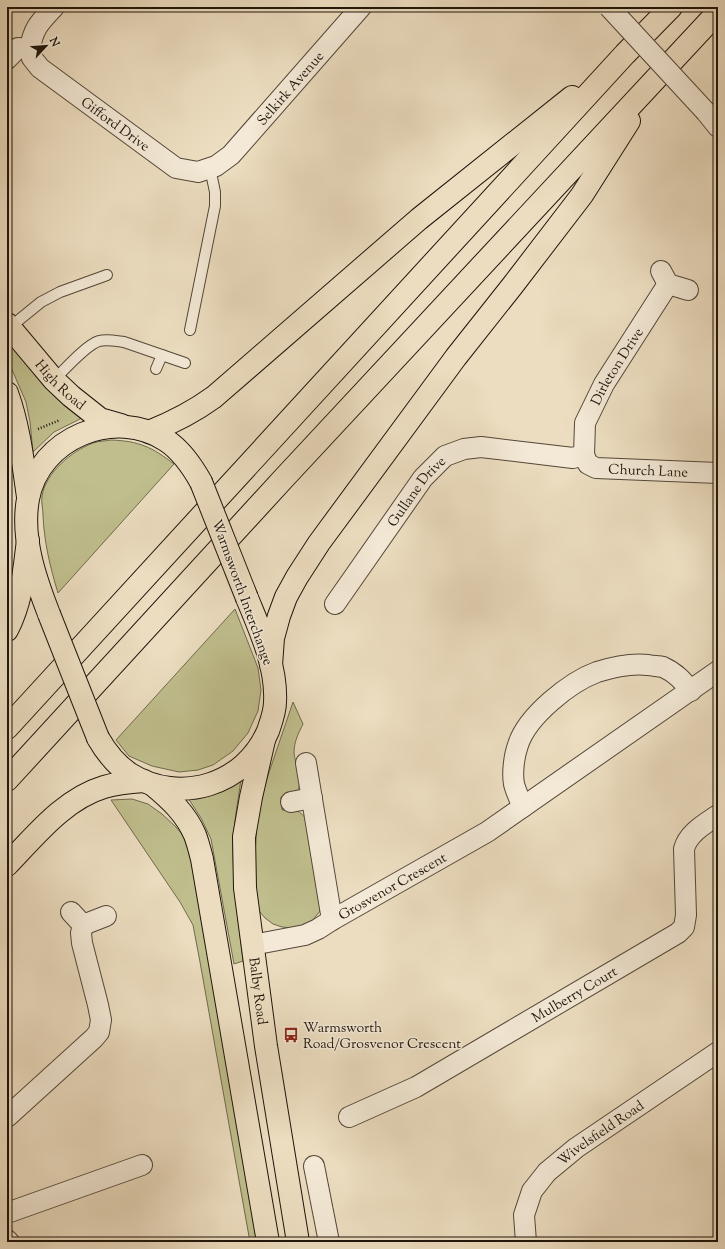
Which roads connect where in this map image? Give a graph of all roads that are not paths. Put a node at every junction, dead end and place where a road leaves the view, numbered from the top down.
1 (54, 7) edge
2 (361, 7) edge
3 (609, 7) edge
4 (671, 7) edge
5 (718, 12) edge
6 (30, 49) junction
7 (625, 54) junction
8 (7, 59) edge
9 (659, 74) junction
10 (712, 119) edge
11 (213, 167) junction
12 (107, 274) dead end
13 (688, 290) dead end
14 (8, 327) edge
15 (190, 330) dead end
16 (162, 355) junction
17 (185, 364) dead end
18 (156, 369) dead end
19 (54, 380) junction
20 (7, 392) edge
21 (128, 427) junction
22 (149, 432) junction
23 (584, 455) junction
24 (718, 473) edge
25 (28, 498) junction
26 (28, 540) junction
27 (334, 604) dead end
28 (7, 630) edge
29 (271, 665) junction
30 (718, 671) edge
31 (690, 691) junction
32 (7, 728) edge
33 (264, 740) junction
34 (306, 763) dead end
35 (7, 780) edge
36 (148, 783) junction
37 (312, 798) junction
38 (291, 802) dead end
39 (523, 807) junction
40 (718, 815) edge
41 (7, 865) edge
42 (106, 916) dead end
43 (332, 920) junction
44 (252, 945) junction
45 (718, 1052) edge
46 (7, 1117) edge
47 (349, 1117) dead end
48 (142, 1165) dead end
49 (314, 1166) dead end
50 (7, 1213) edge
51 (268, 1242) edge
52 (298, 1242) edge
53 (329, 1242) edge
54 (526, 1242) edge

1 - 6 street
2 - 11 street, Selkirk Avenue
3 - 10 street, bridge
4 - 7 main road
5 - 9 main road
6 - 8 street
6 - 11 street, Gifford Drive
7 - 22 main road
7 - 32 main road
9 - 29 main road
9 - 35 main road
11 - 15 lane
12 - 14 lane
13 - 23 street, Dirleton Drive
14 - 19 main road, High Road
16 - 17 lane
16 - 18 lane
16 - 19 lane
19 - 21 main road, High Road
20 - 25 main road
21 - 22 main road, Warmsworth Interchange
21 - 25 main road, Warmsworth Interchange
22 - 29 main road, Warmsworth Interchange, bridge
23 - 24 street, Church Lane
23 - 27 street, Gullane Drive
25 - 26 main road, Warmsworth Interchange
26 - 28 main road
26 - 36 main road, Warmsworth Interchange, bridge
29 - 33 main road, Warmsworth Interchange
30 - 31 street, Grosvenor Crescent
31 - 39 street, Grosvenor Crescent
31 - 39 street
33 - 36 main road, Warmsworth Interchange
33 - 44 main road, Balby Road
34 - 37 street
36 - 41 main road
36 - 51 main road
37 - 38 street
37 - 43 street
39 - 43 street, Grosvenor Crescent
40 - 47 street, Mulberry Court
42 - 46 street
43 - 44 street, Grosvenor Crescent
44 - 52 main road, Balby Road
45 - 54 street, Wivelsfield Road
48 - 50 street
49 - 53 street

